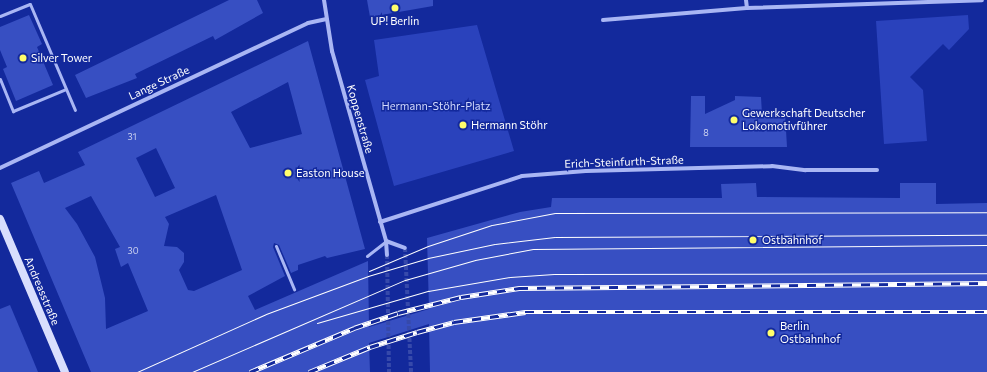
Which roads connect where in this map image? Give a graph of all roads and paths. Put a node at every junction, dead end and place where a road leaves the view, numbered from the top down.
1 (324, 0) edge
2 (746, 0) edge
3 (982, 0) edge
4 (747, 8) junction
5 (0, 16) edge
6 (327, 19) junction
7 (603, 20) dead end
8 (0, 79) edge
9 (66, 88) junction
10 (75, 110) dead end
11 (0, 168) edge
12 (876, 170) dead end
13 (0, 219) edge
14 (380, 222) junction
15 (386, 241) junction
16 (276, 246) dead end
17 (405, 248) dead end
18 (387, 255) tunnel mouth
19 (367, 256) dead end
20 (294, 289) dead end
21 (65, 372) edge

1 - 6 street, Koppenstraße
2 - 4 street
3 - 4 street
4 - 7 street
5 - 9 lane
6 - 11 street, Lange Straße
6 - 14 street, Koppenstraße
8 - 9 lane
9 - 10 lane
12 - 14 street, Erich-Steinfurth-Straße
13 - 21 street, Andreasstraße
14 - 15 street, Koppenstraße
15 - 17 street
15 - 18 street, Koppenstraße
15 - 19 lane
16 - 20 lane

